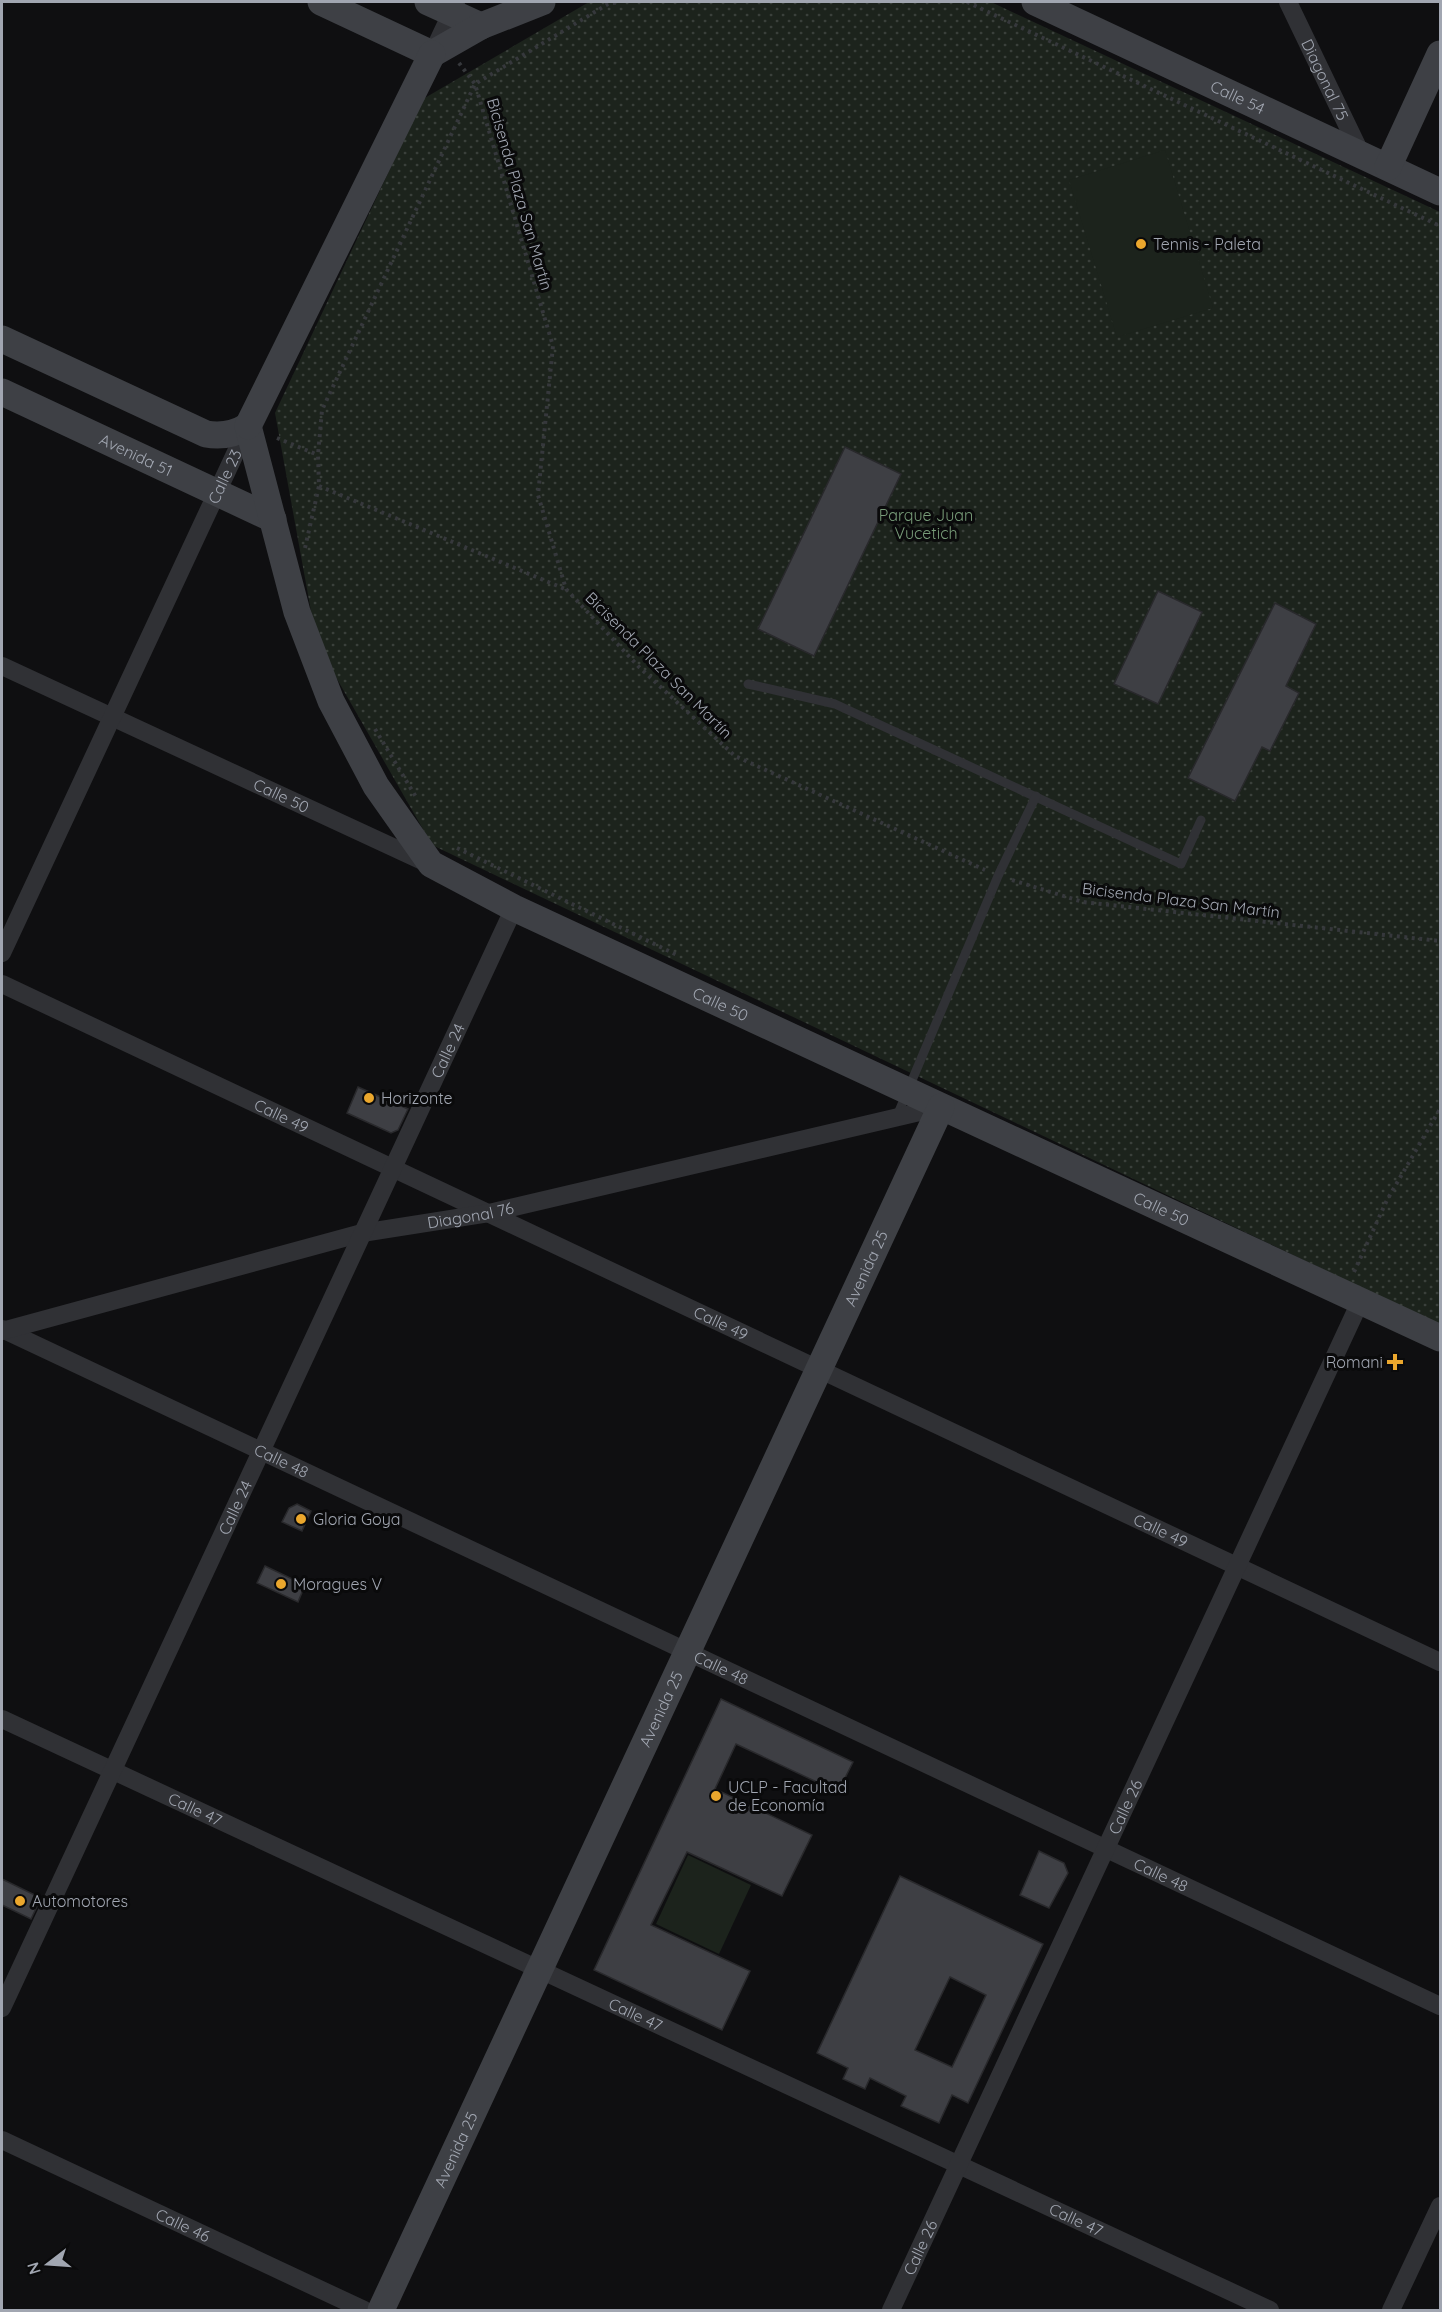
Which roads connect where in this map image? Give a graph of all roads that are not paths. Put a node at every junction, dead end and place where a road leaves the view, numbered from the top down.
1 (321, 2) edge
2 (542, 2) edge
3 (1035, 2) edge
4 (1288, 2) edge
5 (446, 5) edge
6 (481, 26) junction
7 (432, 54) junction
8 (1440, 54) edge
9 (1362, 156) junction
10 (1388, 167) junction
11 (1440, 192) edge
12 (2, 339) edge
13 (2, 392) edge
14 (248, 426) junction
15 (217, 493) junction
16 (273, 519) junction
17 (2, 666) edge
18 (748, 684) dead end
19 (112, 718) junction
20 (1036, 796) junction
21 (1201, 820) dead end
22 (431, 864) junction
23 (514, 908) junction
24 (2, 953) edge
25 (2, 984) edge
26 (908, 1091) junction
27 (949, 1110) junction
28 (897, 1116) junction
29 (392, 1168) junction
30 (489, 1214) junction
31 (363, 1233) junction
32 (1360, 1302) junction
33 (2, 1330) edge
34 (1440, 1338) edge
35 (827, 1372) junction
36 (261, 1451) junction
37 (1237, 1566) junction
38 (695, 1655) junction
39 (1440, 1662) edge
40 (2, 1719) edge
41 (112, 1770) junction
42 (1106, 1848) junction
43 (546, 1973) junction
44 (1440, 2006) edge
45 (2, 2008) edge
46 (2, 2140) edge
47 (958, 2165) junction
48 (1440, 2205) edge
49 (364, 2310) edge
50 (381, 2310) edge
51 (396, 2310) edge
52 (891, 2310) edge
53 (1270, 2310) edge
54 (1391, 2310) edge

1 - 7 main road
2 - 6 main road
3 - 9 main road, Calle 54
4 - 9 street, Diagonal 75
5 - 6 main road
5 - 7 street, Calle 23
6 - 7 main road
7 - 14 main road, Calle 23
8 - 10 main road
9 - 10 main road, Calle 54
10 - 11 main road, Calle 54
12 - 14 main road
13 - 15 main road, Avenida 51
14 - 15 street, Calle 23
14 - 16 main road
15 - 16 main road, Avenida 51
15 - 19 street, Calle 23
16 - 22 main road
17 - 19 street, Calle 50
18 - 20 lane
19 - 22 street, Calle 50
19 - 24 street, Calle 23
20 - 21 lane
20 - 26 lane
22 - 23 main road, Calle 50
23 - 26 main road, Calle 50
23 - 29 street, Calle 24
25 - 29 street, Calle 49
26 - 27 main road, Calle 50
26 - 28 lane
27 - 28 street, Diagonal 76
27 - 32 main road, Calle 50
27 - 35 main road, Avenida 25
28 - 30 street, Diagonal 76
29 - 30 street, Calle 49
29 - 31 street, Calle 24
30 - 31 street, Diagonal 76
30 - 35 street, Calle 49
31 - 33 street, Diagonal 76
31 - 36 street, Calle 24
32 - 34 main road, Calle 50
32 - 37 street, Calle 26
33 - 36 street, Calle 48
35 - 37 street, Calle 49
35 - 38 main road, Avenida 25
36 - 38 street, Calle 48
36 - 41 street, Calle 24
37 - 39 street, Calle 49
37 - 42 street, Calle 26
38 - 42 street, Calle 48
38 - 43 main road, Avenida 25
40 - 41 street, Calle 47
41 - 43 street, Calle 47
41 - 45 street, Calle 24
42 - 44 street, Calle 48
42 - 47 street, Calle 26
43 - 47 street, Calle 47
43 - 50 main road, Avenida 25
43 - 51 main road, Avenida 25
46 - 49 street, Calle 46
47 - 52 street, Calle 26
47 - 53 street, Calle 47
48 - 54 street

